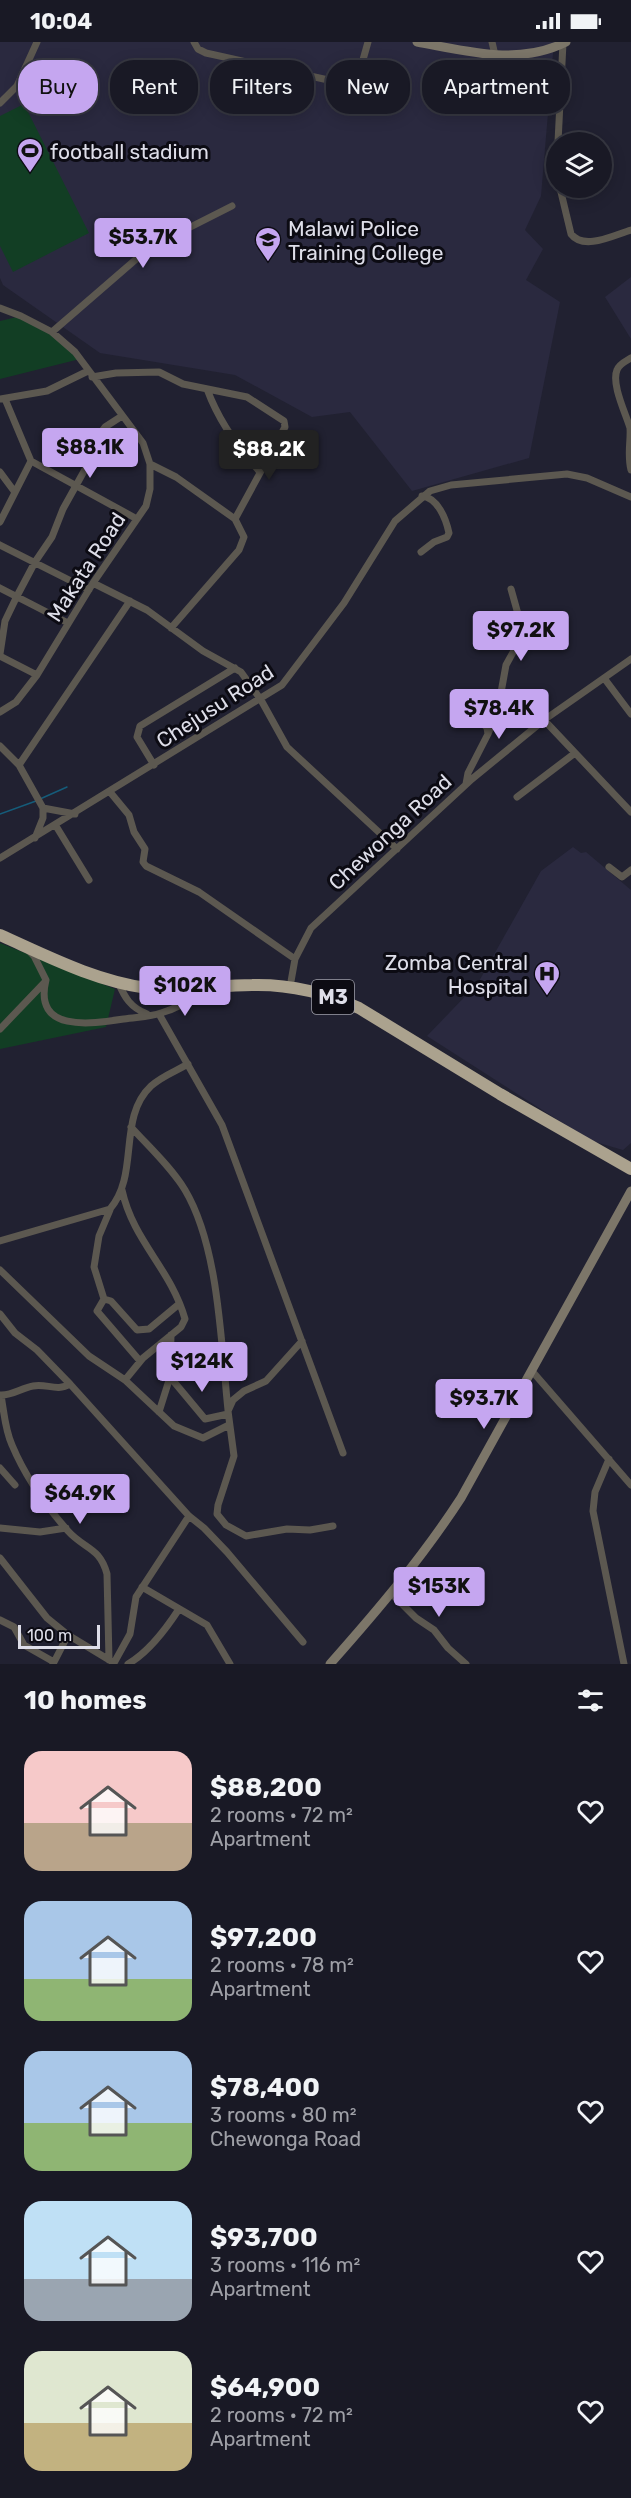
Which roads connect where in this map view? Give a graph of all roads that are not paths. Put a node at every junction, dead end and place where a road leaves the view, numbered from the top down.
1 (37, 42) edge
2 (194, 42) edge
3 (368, 42) edge
4 (417, 42) edge
5 (492, 42) edge
6 (565, 43) edge
7 (495, 55) junction
8 (0, 103) edge
9 (559, 132) edge
10 (562, 198) edge
11 (232, 206) dead end
12 (631, 230) edge
13 (0, 308) edge
14 (52, 332) junction
15 (631, 358) edge
16 (90, 374) junction
17 (207, 389) junction
18 (3, 399) edge
19 (122, 416) junction
20 (31, 461) junction
21 (150, 464) junction
22 (631, 470) edge
23 (0, 471) edge
24 (260, 472) junction
25 (77, 486) junction
26 (14, 491) junction
27 (422, 496) junction
28 (631, 497) edge
29 (137, 519) junction
30 (234, 519) junction
31 (0, 522) edge
32 (0, 545) edge
33 (421, 552) dead end
34 (34, 562) junction
35 (93, 583) junction
36 (0, 588) edge
37 (511, 589) dead end
38 (88, 590) junction
39 (16, 597) junction
40 (130, 601) junction
41 (68, 624) junction
42 (171, 628) junction
43 (0, 655) edge
44 (631, 659) edge
45 (235, 668) junction
46 (37, 675) junction
47 (604, 678) junction
48 (261, 700) junction
49 (468, 705) dead end
50 (0, 712) edge
51 (631, 714) edge
52 (544, 720) junction
53 (488, 734) junction
54 (0, 746) edge
55 (481, 751) junction
56 (575, 753) junction
57 (490, 764) junction
58 (18, 765) junction
59 (154, 765) junction
60 (466, 784) junction
61 (111, 792) junction
62 (516, 797) dead end
63 (43, 808) junction
64 (631, 812) edge
65 (75, 814) junction
66 (56, 826) junction
67 (35, 838) junction
68 (397, 849) junction
69 (0, 858) edge
70 (609, 867) dead end
71 (631, 870) edge
72 (89, 880) dead end
73 (0, 934) edge
74 (23, 945) junction
75 (294, 959) junction
76 (46, 980) junction
77 (118, 982) junction
78 (290, 987) junction
79 (209, 988) junction
80 (159, 1014) junction
81 (149, 1015) junction
82 (0, 1029) edge
83 (188, 1064) junction
84 (130, 1127) junction
85 (631, 1170) edge
86 (122, 1190) junction
87 (631, 1191) edge
88 (110, 1209) junction
89 (0, 1241) edge
90 (0, 1270) edge
91 (104, 1299) junction
92 (179, 1304) junction
93 (0, 1314) edge
94 (171, 1335) junction
95 (302, 1341) junction
96 (140, 1361) junction
97 (532, 1371) junction
98 (170, 1377) junction
99 (125, 1380) junction
100 (70, 1384) junction
101 (1, 1395) edge
102 (159, 1412) junction
103 (228, 1412) junction
104 (229, 1425) junction
105 (343, 1453) dead end
106 (609, 1459) junction
107 (0, 1468) edge
108 (15, 1485) dead end
109 (631, 1485) edge
110 (189, 1516) junction
111 (333, 1526) dead end
112 (0, 1528) edge
113 (66, 1528) junction
114 (0, 1558) edge
115 (142, 1587) junction
116 (391, 1593) junction
117 (179, 1609) junction
118 (0, 1620) edge
119 (68, 1635) junction
120 (303, 1642) dead end
121 (113, 1662) edge
122 (53, 1663) edge
123 (332, 1663) edge
124 (128, 1664) edge
125 (230, 1664) edge
126 (466, 1664) edge
127 (624, 1664) edge

1 - 8 street
2 - 3 street
4 - 7 main road
5 - 7 street
6 - 7 main road
6 - 9 street
10 - 12 street
11 - 14 street
13 - 14 street, Makata Road
14 - 16 street, Makata Road
15 - 22 street
16 - 17 street
16 - 18 street
16 - 19 street, Makata Road
17 - 24 street
17 - 24 street
18 - 20 street
19 - 21 street, Makata Road
19 - 25 street
20 - 25 street
20 - 26 street
21 - 29 street, Makata Road
21 - 30 street
23 - 26 street
24 - 30 street
25 - 29 street
25 - 34 street
26 - 31 street
27 - 28 street, Chejusu Road
27 - 33 street
27 - 48 street, Chejusu Road
29 - 35 street, Makata Road
30 - 42 street
32 - 34 street
34 - 38 street
34 - 39 street
35 - 38 street, Makata Road
35 - 40 street
36 - 39 street
37 - 53 street
38 - 41 street, Makata Road
39 - 41 street
39 - 43 street
40 - 42 street
40 - 58 street
41 - 46 street, Makata Road
42 - 45 street
43 - 46 street
44 - 47 street, Chewonga Road
45 - 48 street
45 - 59 street
46 - 50 street, Makata Road
47 - 51 street
47 - 52 street, Chewonga Road
48 - 59 street, Chejusu Road
48 - 68 street
49 - 53 street
52 - 56 street
52 - 57 street, Chewonga Road
53 - 55 street
54 - 58 street
55 - 57 street
55 - 60 street
56 - 62 street
56 - 64 street
57 - 60 street, Chewonga Road
58 - 63 street
59 - 61 street, Chejusu Road
60 - 68 street, Chewonga Road
61 - 65 street, Chejusu Road
61 - 75 street
63 - 65 street
63 - 67 street
65 - 66 street, Chejusu Road
66 - 67 street, Chejusu Road
66 - 72 street
67 - 69 street, Chejusu Road
68 - 75 street, Chewonga Road
70 - 71 street
73 - 74 highway, M3
74 - 76 street
74 - 77 highway, M3
75 - 78 street, Chewonga Road
76 - 81 street
76 - 82 street
77 - 79 highway, M3
77 - 81 street
78 - 79 highway, M3
78 - 85 highway, M3
79 - 80 street
80 - 81 street
80 - 83 street
83 - 84 street
83 - 95 street
84 - 86 street
84 - 103 street
86 - 88 street
86 - 92 street
87 - 97 main road
88 - 89 street
88 - 91 street
90 - 99 street
91 - 92 street
91 - 96 street
92 - 94 street
93 - 100 street
94 - 96 street
94 - 98 street
95 - 103 street
95 - 105 street
96 - 99 street
97 - 106 street
97 - 116 main road
98 - 102 street
98 - 103 street
99 - 102 street
100 - 101 street
100 - 110 street
101 - 113 street
102 - 104 street
103 - 104 street
104 - 111 street
106 - 109 street
106 - 127 street
107 - 108 street
110 - 115 street
110 - 120 street
112 - 113 street
113 - 121 street
114 - 119 street
115 - 117 street
115 - 121 street
116 - 123 main road
116 - 126 street
117 - 124 street
117 - 125 street
118 - 122 street
119 - 121 street
119 - 122 street

